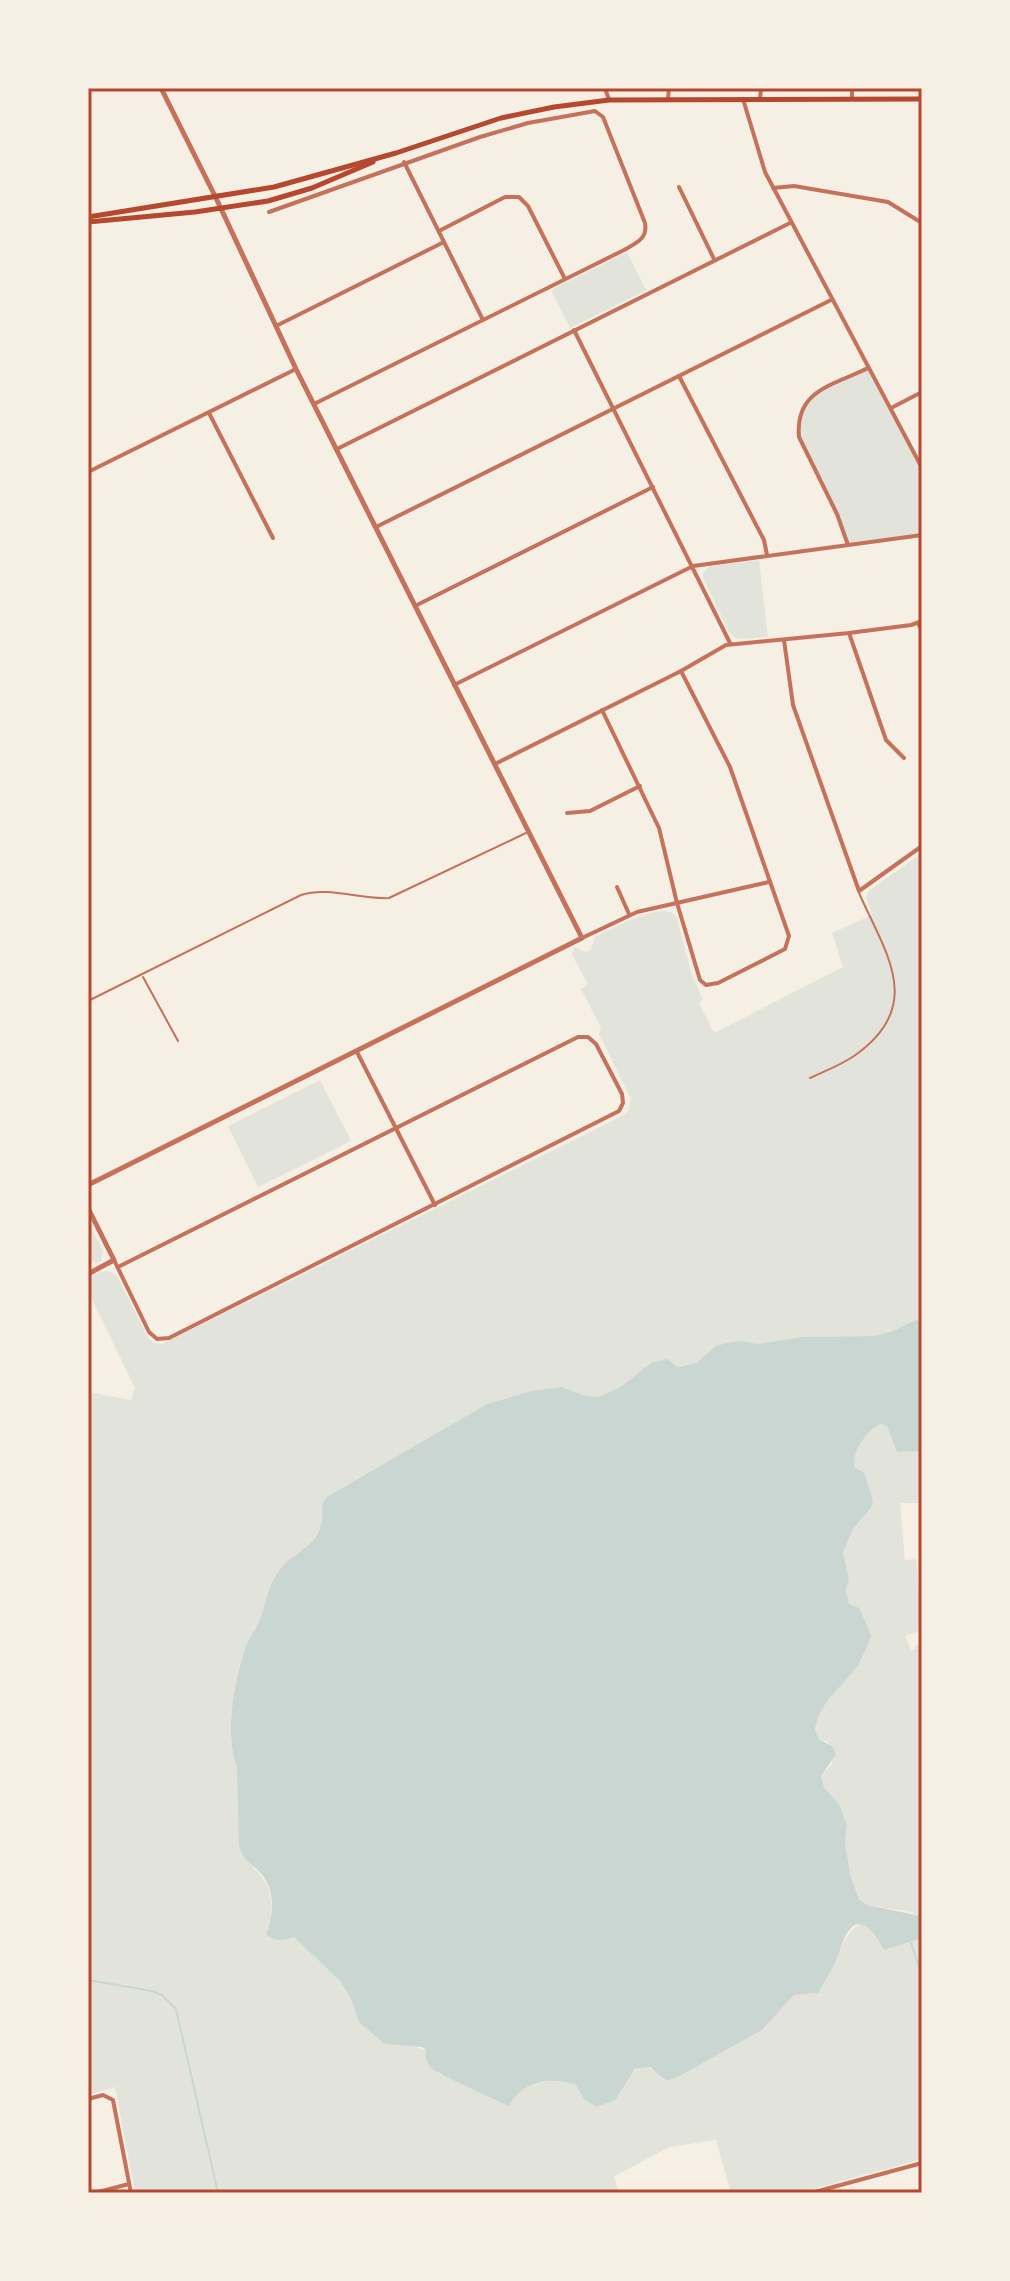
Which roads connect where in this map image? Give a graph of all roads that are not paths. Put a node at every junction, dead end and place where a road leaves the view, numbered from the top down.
1 (161, 88) edge
2 (605, 88) edge
3 (669, 88) edge
4 (761, 88) edge
5 (852, 88) edge
6 (668, 99) junction
7 (743, 99) junction
8 (760, 99) junction
9 (852, 99) junction
10 (922, 99) edge
11 (609, 100) junction
12 (396, 153) junction
13 (404, 162) junction
14 (679, 187) dead end
15 (773, 188) junction
16 (216, 198) junction
17 (221, 209) junction
18 (269, 212) dead end
19 (88, 220) edge
20 (790, 223) junction
21 (922, 223) edge
22 (439, 231) junction
23 (444, 242) junction
24 (714, 259) junction
25 (565, 279) junction
26 (831, 300) junction
27 (483, 320) junction
28 (276, 326) junction
29 (574, 330) junction
30 (868, 368) junction
31 (296, 369) junction
32 (679, 376) junction
33 (922, 392) edge
34 (314, 404) junction
35 (891, 408) junction
36 (614, 409) junction
37 (209, 413) junction
38 (337, 449) junction
39 (922, 468) edge
40 (88, 472) edge
41 (653, 487) junction
42 (376, 527) junction
43 (922, 535) edge
44 (273, 538) dead end
45 (848, 545) junction
46 (767, 555) junction
47 (693, 566) junction
48 (415, 606) junction
49 (920, 622) edge
50 (922, 631) edge
51 (849, 633) junction
52 (784, 640) junction
53 (731, 644) junction
54 (681, 671) junction
55 (454, 685) junction
56 (602, 710) junction
57 (904, 758) dead end
58 (495, 764) junction
59 (640, 786) junction
60 (567, 813) dead end
61 (528, 832) junction
62 (922, 846) edge
63 (769, 882) junction
64 (617, 887) dead end
65 (859, 891) junction
66 (677, 903) junction
67 (630, 915) junction
68 (582, 938) junction
69 (143, 976) junction
70 (88, 1001) edge
71 (178, 1041) dead end
72 (357, 1052) junction
73 (810, 1078) dead end
74 (396, 1127) junction
75 (88, 1185) edge
76 (435, 1205) junction
77 (88, 1208) edge
78 (114, 1260) junction
79 (118, 1267) junction
80 (88, 1273) edge
81 (88, 2099) edge
82 (922, 2163) edge
83 (129, 2184) junction
84 (94, 2193) edge
85 (131, 2193) edge
86 (814, 2193) edge

1 - 16 street
2 - 11 street
3 - 6 street
4 - 8 street
5 - 9 street
6 - 7 main road
6 - 11 main road
7 - 8 main road
7 - 15 street
8 - 9 main road
9 - 10 main road
11 - 12 main road
12 - 16 main road
12 - 17 main road
13 - 18 street
13 - 22 street
13 - 25 street
14 - 24 street
15 - 20 street
15 - 21 street
16 - 17 street
16 - 19 main road
17 - 19 main road
17 - 28 street
20 - 24 street
20 - 26 street
22 - 23 street
22 - 25 street
23 - 27 street
23 - 28 street
24 - 29 street
25 - 27 street
26 - 30 street
26 - 32 street
27 - 34 street
28 - 31 street
29 - 36 street
29 - 38 street
30 - 35 street
30 - 45 street
31 - 34 street
31 - 37 street
32 - 36 street
32 - 46 street
33 - 35 street
34 - 38 street
35 - 39 street
36 - 41 street
36 - 42 street
37 - 40 street
37 - 44 street
38 - 42 street
41 - 47 street
41 - 48 street
42 - 48 street
43 - 45 street
45 - 46 street
46 - 47 street
47 - 53 street
47 - 55 street
48 - 55 street
49 - 50 street
49 - 51 street
51 - 52 street
51 - 57 street
52 - 53 street
52 - 65 street
53 - 54 street
54 - 56 street
54 - 63 street
55 - 58 street
56 - 58 street
56 - 59 street
58 - 61 street
59 - 60 street
59 - 66 street
61 - 68 street
61 - 69 lane
62 - 65 street
63 - 66 street
63 - 66 street
64 - 67 street
65 - 73 lane
66 - 67 street
67 - 68 street
68 - 72 street
69 - 70 lane
69 - 71 lane
72 - 74 street
72 - 75 street
74 - 76 street
74 - 76 street
74 - 79 street
76 - 79 street
77 - 78 street
78 - 79 street
78 - 80 street
81 - 83 street
82 - 86 street
83 - 84 street
83 - 85 street

